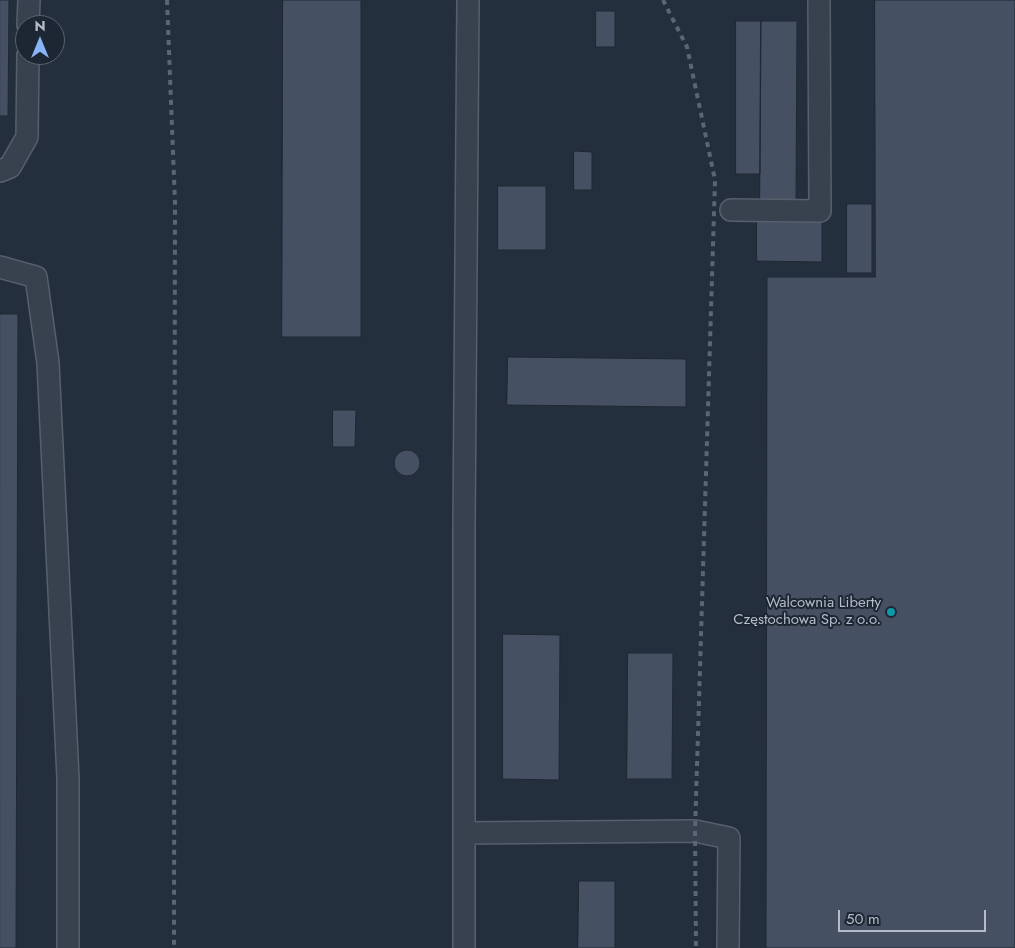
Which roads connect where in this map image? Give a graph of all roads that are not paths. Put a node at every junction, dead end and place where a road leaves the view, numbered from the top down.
1 (28, 0) edge
2 (468, 0) edge
3 (820, 0) edge
4 (28, 15) edge
5 (28, 65) edge
6 (0, 171) edge
7 (731, 210) dead end
8 (0, 267) edge
9 (464, 832) junction
10 (68, 948) edge
11 (464, 948) edge
12 (728, 948) edge

1 - 4 lane
2 - 9 lane
3 - 7 lane
5 - 6 lane
8 - 10 lane
9 - 11 lane
9 - 12 lane

